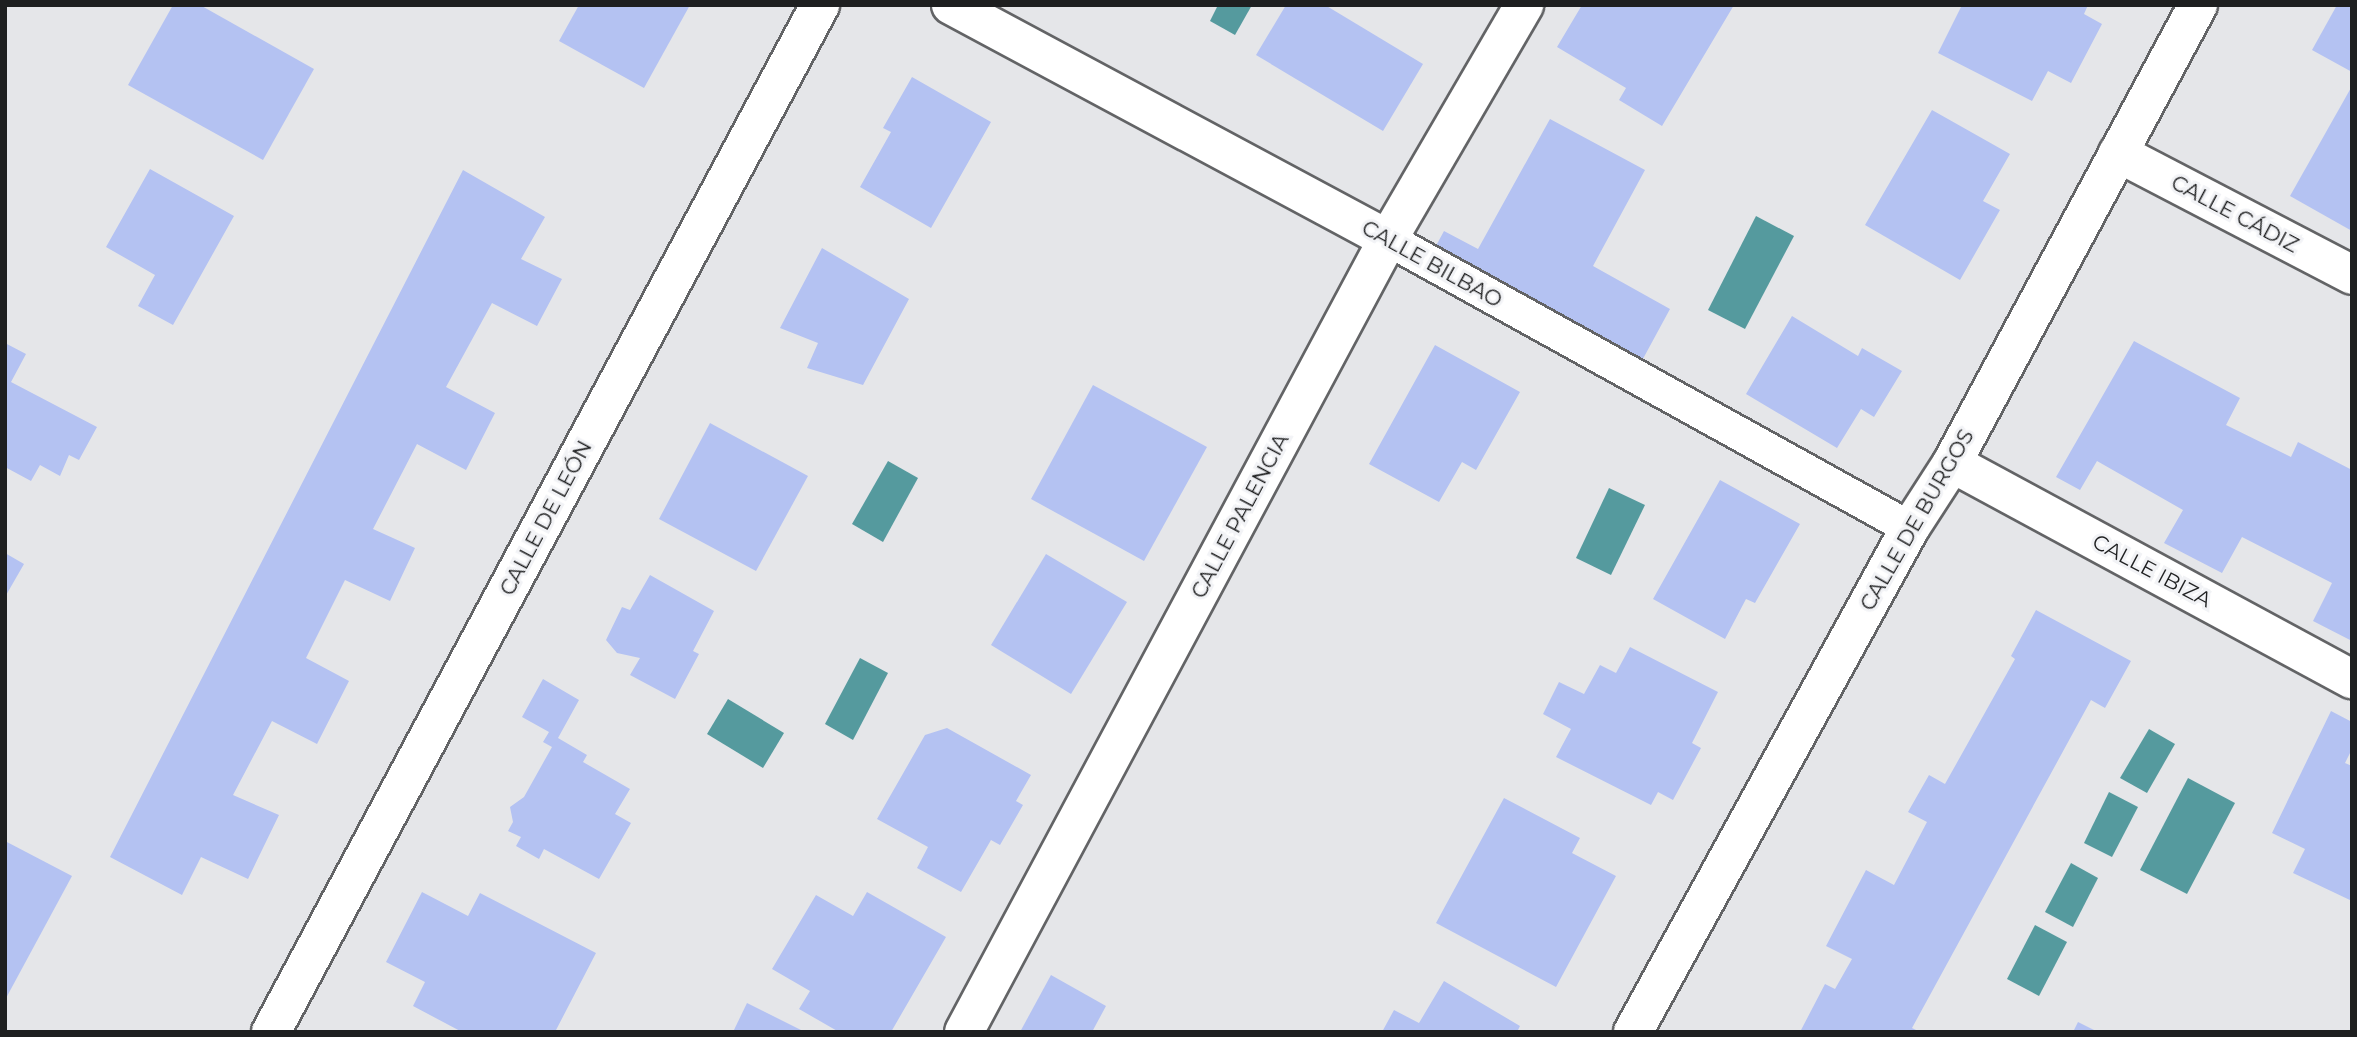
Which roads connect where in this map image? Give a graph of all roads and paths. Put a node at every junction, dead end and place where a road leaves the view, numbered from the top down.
1 (820, 5) edge
2 (951, 5) edge
3 (1524, 5) edge
4 (2198, 5) edge
5 (2118, 153) junction
6 (1388, 239) junction
7 (2352, 275) edge
8 (1952, 463) junction
9 (1910, 527) junction
10 (2352, 679) edge
11 (1642, 1029) edge
12 (271, 1032) edge
13 (964, 1032) edge

1 - 12 street, CALLE DE LEÓN
2 - 6 street, CALLE BILBAO
3 - 6 street, CALLE PALENCIA
4 - 5 street, CALLE DE BURGOS
5 - 7 street, CALLE CÁDIZ
5 - 8 street, CALLE DE BURGOS
6 - 9 street, CALLE BILBAO
6 - 13 street, CALLE PALENCIA
8 - 9 street, CALLE DE BURGOS
8 - 10 street, CALLE IBIZA
9 - 11 street, CALLE DE BURGOS

